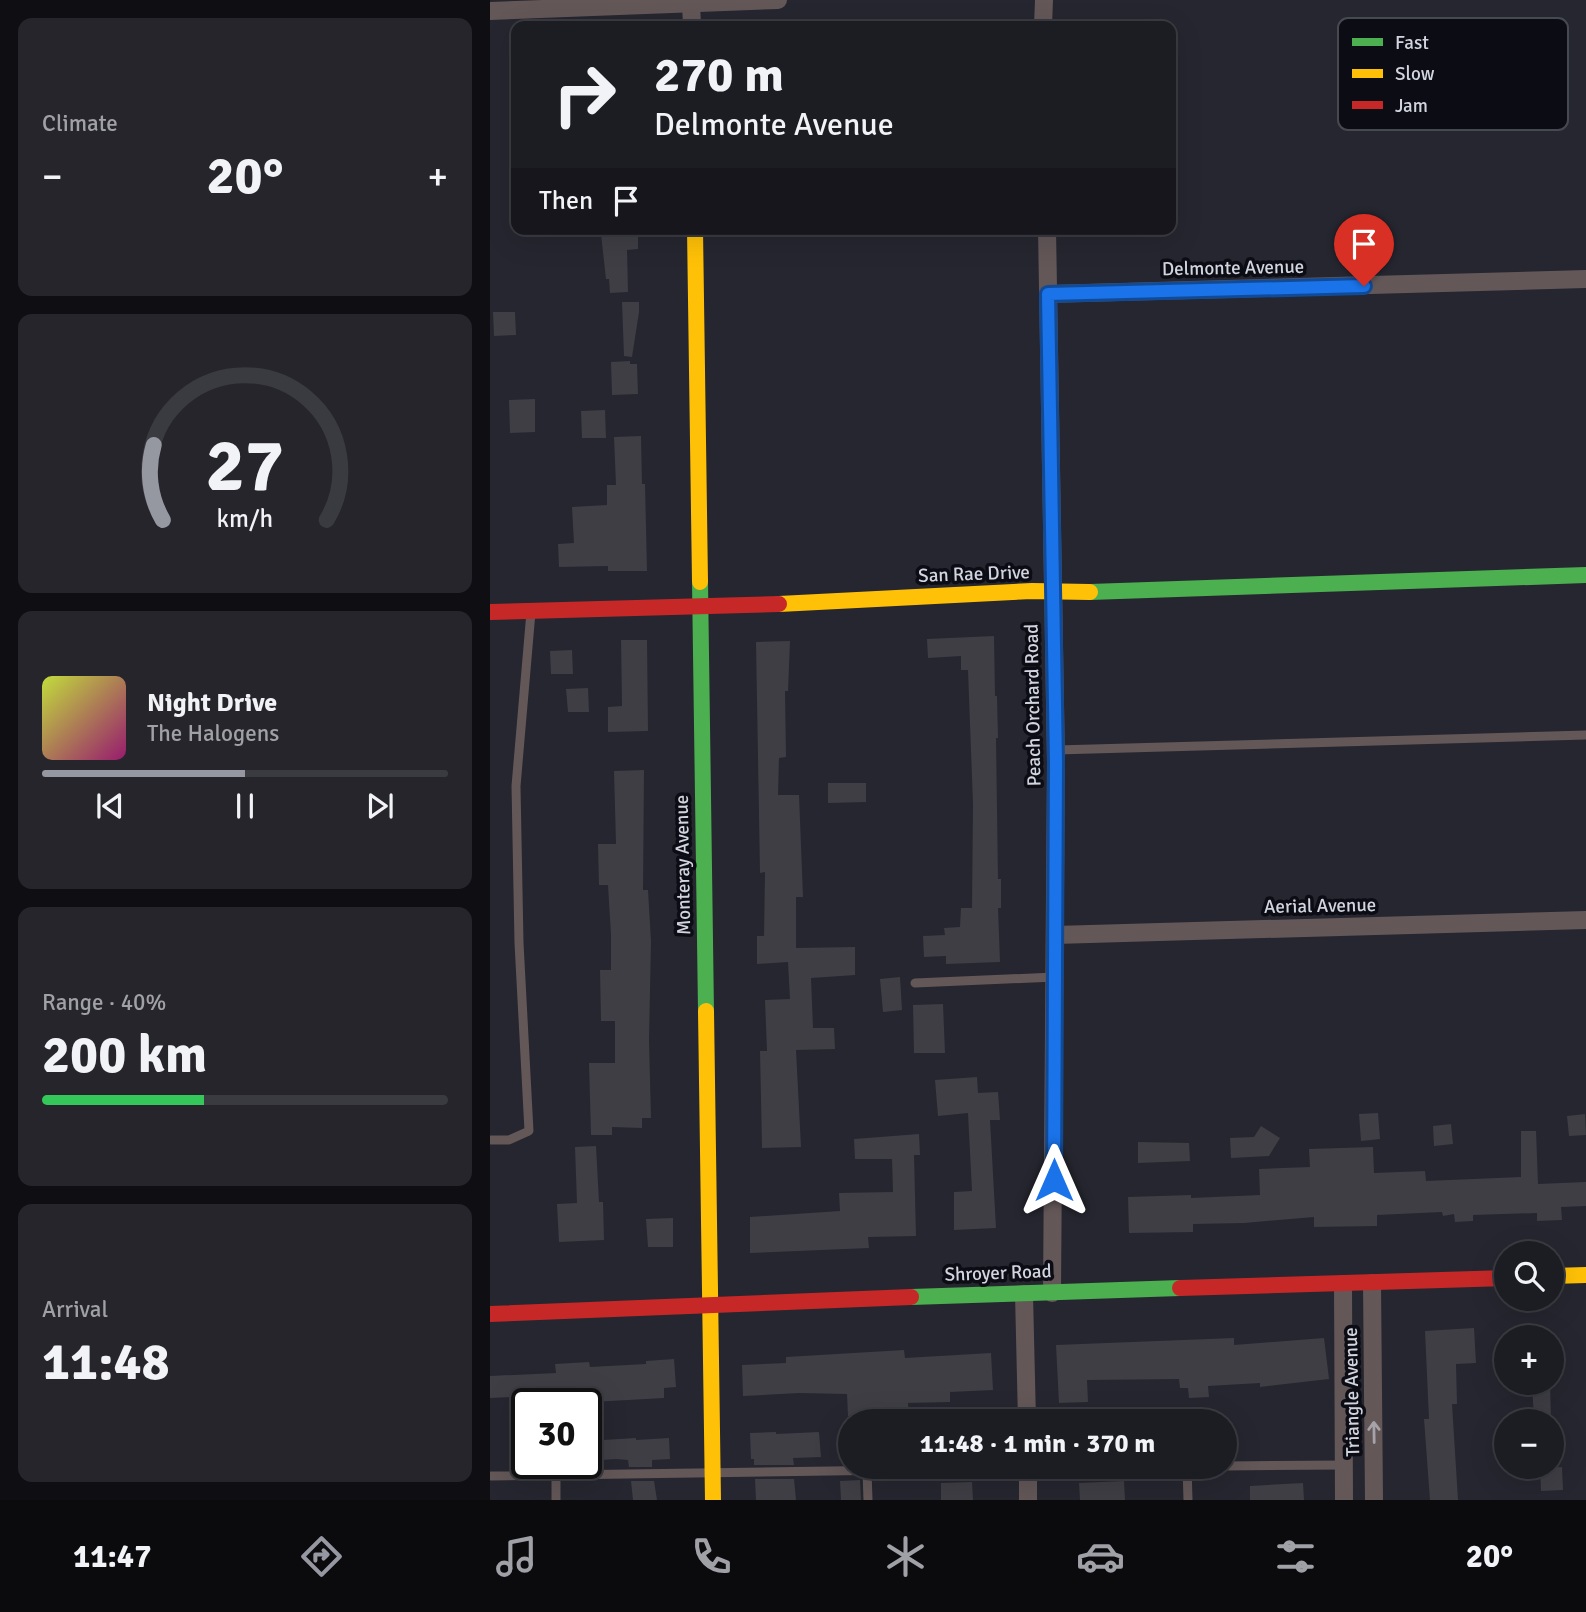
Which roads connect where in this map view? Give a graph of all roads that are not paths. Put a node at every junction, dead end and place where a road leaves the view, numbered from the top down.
1 (778, 0) edge
2 (1044, 0) edge
3 (691, 3) junction
4 (490, 11) edge
5 (692, 21) edge
6 (1043, 21) edge
7 (695, 235) edge
8 (1047, 235) edge
9 (1586, 279) edge
10 (1048, 294) junction
11 (1586, 575) edge
12 (1053, 593) junction
13 (700, 605) junction
14 (531, 610) junction
15 (490, 612) edge
16 (1586, 736) edge
17 (1056, 750) junction
18 (1586, 920) edge
19 (1055, 935) junction
20 (1055, 977) junction
21 (915, 982) dead end
22 (490, 1140) edge
23 (1586, 1275) edge
24 (1564, 1276) edge
25 (1494, 1278) edge
26 (1372, 1283) junction
27 (1343, 1284) junction
28 (1052, 1293) junction
29 (1024, 1294) junction
30 (710, 1304) junction
31 (490, 1314) edge
32 (1027, 1409) edge
33 (1344, 1465) junction
34 (1237, 1466) edge
35 (838, 1471) edge
36 (713, 1472) junction
37 (602, 1474) edge
38 (490, 1476) edge
39 (511, 1476) edge
40 (555, 1479) edge
41 (867, 1479) edge
42 (1028, 1479) edge
43 (1187, 1479) edge
44 (556, 1500) edge
45 (713, 1500) edge
46 (868, 1500) edge
47 (1028, 1500) edge
48 (1188, 1500) edge
49 (1344, 1500) edge
50 (1374, 1500) edge

1 - 3 street
2 - 6 street
3 - 4 street
3 - 5 street
7 - 13 street, Monteray Avenue
8 - 10 street, Peach Orchard Road
9 - 10 street, Delmonte Avenue
10 - 12 street, Peach Orchard Road
11 - 12 street, San Rae Drive
12 - 13 street, San Rae Drive
12 - 17 street, Peach Orchard Road
13 - 14 street, San Rae Drive
13 - 30 street, Monteray Avenue
14 - 15 street, San Rae Drive
14 - 22 lane
16 - 17 lane
17 - 19 street, Peach Orchard Road
18 - 19 street, Aerial Avenue
19 - 20 street, Peach Orchard Road
20 - 21 lane
20 - 28 street, Peach Orchard Road
23 - 24 street
25 - 26 street, Shroyer Road
26 - 27 street, Shroyer Road
50 -> 26 street, Triangle Avenue
27 - 28 street, Shroyer Road
27 - 33 street, Triangle Avenue
28 - 29 street, Shroyer Road
29 - 30 street, Shroyer Road
29 - 32 street
30 - 31 street, Shroyer Road
30 - 36 street, Monteray Avenue
33 - 34 lane
33 - 49 street, Triangle Avenue
35 - 36 lane
36 - 37 lane
36 - 45 street, Monteray Avenue
38 - 39 lane
40 - 44 lane
41 - 46 lane
42 - 47 street
43 - 48 lane

